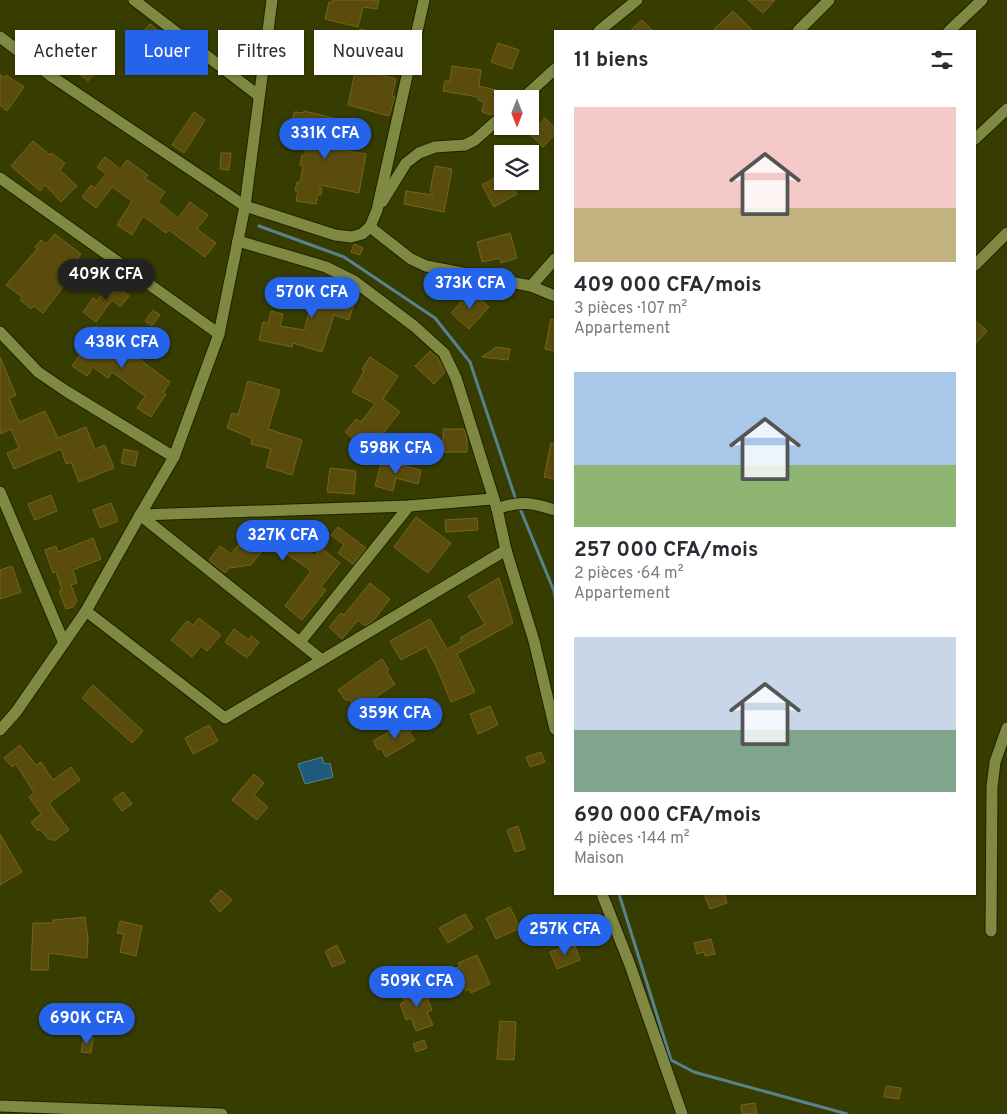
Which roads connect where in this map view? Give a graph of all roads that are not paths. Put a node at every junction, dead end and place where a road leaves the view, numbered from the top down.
1 (134, 0) edge
2 (272, 0) edge
3 (424, 0) edge
4 (636, 0) edge
5 (829, 0) edge
6 (982, 0) edge
7 (599, 30) edge
8 (799, 30) edge
9 (950, 30) edge
10 (0, 37) edge
11 (554, 70) edge
12 (532, 90) edge
13 (259, 96) junction
14 (1007, 109) edge
15 (494, 123) edge
16 (976, 138) edge
17 (0, 178) edge
18 (245, 206) junction
19 (377, 210) junction
20 (370, 227) junction
21 (1007, 234) edge
22 (238, 241) junction
23 (554, 260) edge
24 (976, 264) edge
25 (531, 286) junction
26 (554, 296) edge
27 (0, 332) edge
28 (219, 334) junction
29 (174, 457) junction
30 (0, 492) edge
31 (498, 505) junction
32 (409, 506) junction
33 (554, 510) edge
34 (140, 515) junction
35 (506, 550) junction
36 (86, 612) junction
37 (300, 642) junction
38 (64, 644) junction
39 (322, 660) junction
40 (554, 725) edge
41 (1007, 728) edge
42 (0, 730) edge
43 (602, 895) edge
44 (991, 930) dead end
45 (0, 1106) edge
46 (222, 1114) edge
47 (682, 1114) edge

1 - 13 street
2 - 13 street
3 - 19 street
4 - 7 street
5 - 8 street
6 - 9 street
10 - 18 street
11 - 12 street
13 - 18 street
14 - 16 street
15 - 19 street
17 - 28 street
18 - 20 street
18 - 22 street
19 - 20 street
20 - 25 street
21 - 24 street
22 - 28 street
22 - 31 street
23 - 25 street
25 - 26 street
27 - 29 street
28 - 29 street
29 - 34 street
30 - 38 street
31 - 32 street
31 - 33 street
31 - 35 street
32 - 34 street
32 - 37 street
34 - 36 street
34 - 37 street
35 - 39 street
35 - 40 street
36 - 38 street
36 - 39 street
37 - 39 street
38 - 42 street
41 - 44 street
43 - 47 street
45 - 46 street

